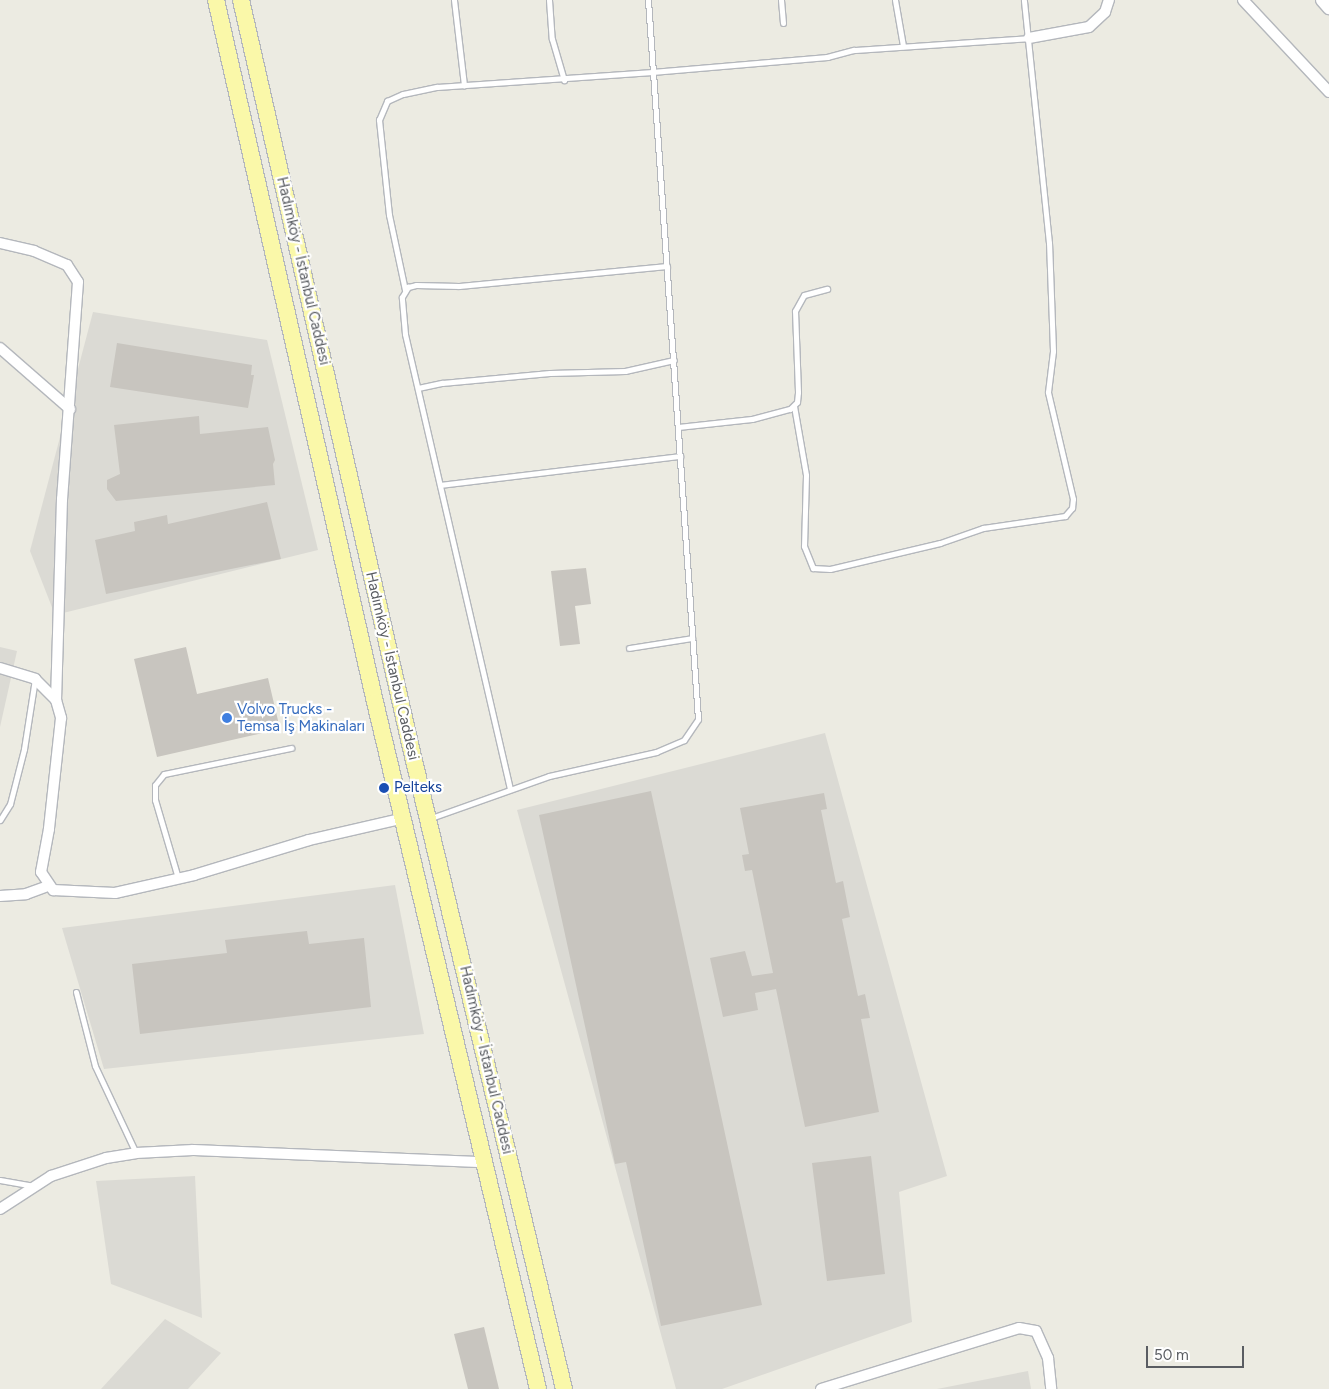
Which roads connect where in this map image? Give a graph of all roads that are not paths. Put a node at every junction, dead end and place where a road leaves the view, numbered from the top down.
1 (216, 0) edge
2 (241, 0) edge
3 (454, 0) edge
4 (549, 0) edge
5 (648, 0) edge
6 (781, 0) edge
7 (895, 0) edge
8 (1024, 0) edge
9 (1109, 0) edge
10 (1243, 0) edge
11 (1322, 0) edge
12 (1329, 8) edge
13 (782, 23) dead end
14 (1029, 38) junction
15 (903, 46) junction
16 (652, 72) junction
17 (564, 80) junction
18 (464, 85) junction
19 (1329, 92) edge
20 (0, 243) edge
21 (667, 266) junction
22 (827, 289) dead end
23 (405, 290) junction
24 (0, 348) edge
25 (674, 360) junction
26 (418, 388) junction
27 (794, 406) junction
28 (70, 409) junction
29 (678, 427) junction
30 (680, 456) junction
31 (440, 485) junction
32 (692, 638) junction
33 (629, 648) dead end
34 (0, 668) edge
35 (35, 679) junction
36 (56, 700) junction
37 (291, 748) dead end
38 (510, 789) junction
39 (404, 818) junction
40 (428, 819) junction
41 (0, 820) edge
42 (178, 879) junction
43 (48, 886) junction
44 (0, 896) edge
45 (76, 992) dead end
46 (136, 1153) junction
47 (485, 1162) junction
48 (0, 1180) edge
49 (35, 1186) junction
50 (0, 1209) edge
51 (538, 1389) edge
52 (564, 1389) edge
53 (821, 1389) edge
54 (1052, 1389) edge

1 - 39 main road, Hadımköy - İstanbul Caddesi
2 - 40 main road, Hadımköy - İstanbul Caddesi
3 - 18 lane
4 - 17 lane
5 - 16 lane
6 - 13 lane
7 - 15 lane
8 - 14 lane
9 - 14 street
10 - 19 street
11 - 12 street
14 - 15 lane
14 - 27 lane
15 - 16 lane
16 - 17 lane
16 - 21 lane
17 - 18 lane
18 - 23 lane
20 - 28 street
21 - 23 lane
21 - 25 lane
22 - 27 lane
23 - 26 lane
24 - 28 street
25 - 26 lane
25 - 29 lane
26 - 31 lane
27 - 29 lane
28 - 36 street
29 - 30 lane
30 - 31 lane
30 - 32 lane
31 - 38 lane
32 - 33 lane
32 - 38 lane
34 - 35 street
35 - 36 street
35 - 41 lane
36 - 43 street
37 - 42 lane
38 - 40 lane
39 - 42 street
39 - 47 main road, Hadımköy - İstanbul Caddesi
40 - 52 main road, Hadımköy - İstanbul Caddesi
42 - 43 street
43 - 44 street
45 - 46 lane
46 - 47 street
46 - 49 street
47 - 51 main road, Hadımköy - İstanbul Caddesi
48 - 49 lane
49 - 50 street
53 - 54 street

